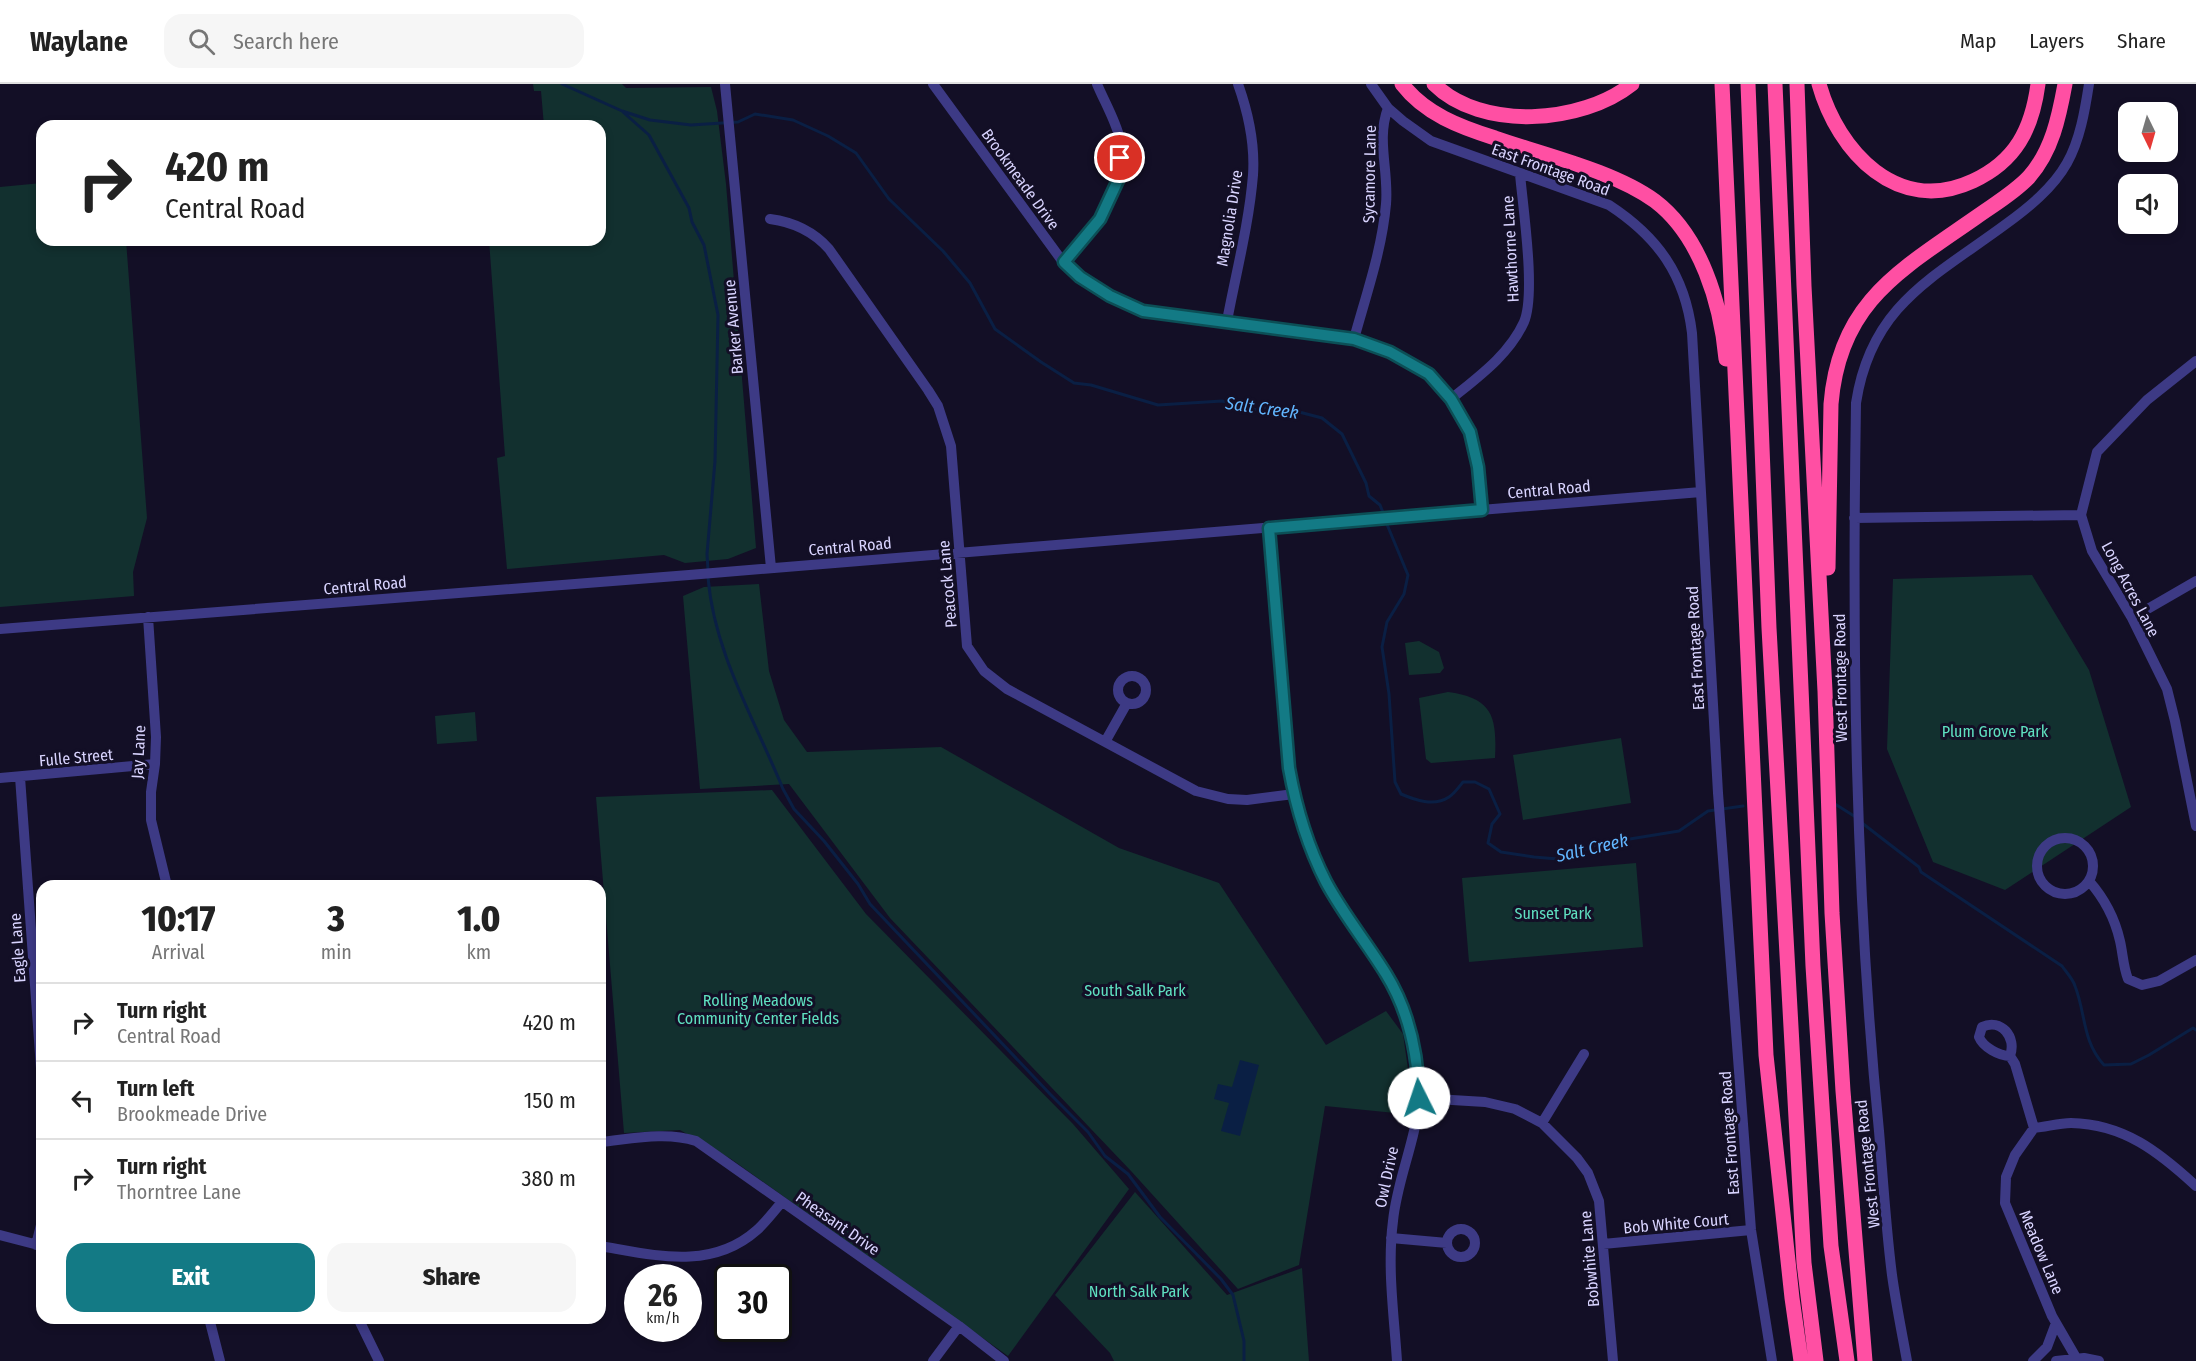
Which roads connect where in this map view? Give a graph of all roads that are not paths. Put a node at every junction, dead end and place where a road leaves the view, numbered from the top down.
1 (725, 84) edge
2 (933, 84) edge
3 (1097, 84) edge
4 (1238, 84) edge
5 (1371, 84) edge
6 (1402, 84) edge
7 (1434, 84) edge
8 (1632, 84) edge
9 (1722, 84) edge
10 (1748, 84) edge
11 (1775, 84) edge
12 (1797, 84) edge
13 (1819, 84) edge
14 (2038, 84) edge
15 (2065, 84) edge
16 (2090, 84) edge
17 (1388, 108) junction
18 (1520, 174) junction
19 (770, 219) dead end
20 (1064, 262) junction
21 (1227, 321) junction
22 (1354, 339) junction
23 (2196, 361) edge
24 (1451, 399) junction
25 (1741, 478) junction
26 (1701, 492) junction
27 (1482, 510) junction
28 (2081, 514) junction
29 (1854, 518) junction
30 (1269, 528) junction
31 (959, 553) junction
32 (771, 568) junction
33 (2196, 581) edge
34 (148, 617) junction
35 (2132, 618) junction
36 (0, 629) edge
37 (1825, 691) junction
38 (1127, 703) dead end
39 (1105, 742) junction
40 (155, 764) junction
41 (20, 777) junction
42 (0, 778) edge
43 (1294, 794) junction
44 (2196, 826) edge
45 (166, 880) edge
46 (2089, 881) junction
47 (2196, 960) edge
48 (36, 999) edge
49 (1584, 1054) dead end
50 (2010, 1056) dead end
51 (1419, 1098) junction
52 (1542, 1123) junction
53 (2034, 1128) junction
54 (606, 1141) edge
55 (2196, 1186) edge
56 (782, 1202) junction
57 (1751, 1230) junction
58 (0, 1234) edge
59 (1391, 1238) junction
60 (1448, 1243) dead end
61 (36, 1244) edge
62 (1603, 1244) junction
63 (606, 1247) edge
64 (2056, 1323) junction
65 (210, 1324) edge
66 (361, 1324) edge
67 (959, 1326) junction
68 (2078, 1360) edge
69 (219, 1361) edge
70 (379, 1361) edge
71 (933, 1361) edge
72 (1004, 1361) edge
73 (1397, 1361) edge
74 (1613, 1361) edge
75 (1772, 1361) edge
76 (1800, 1361) edge
77 (1816, 1361) edge
78 (1847, 1361) edge
79 (1865, 1361) edge
80 (1907, 1361) edge
81 (2033, 1361) edge
82 (2056, 1361) edge
83 (2099, 1361) edge

1 - 32 street, Barker Avenue
2 - 20 street, Brookmeade Drive
3 - 20 street
4 - 21 street, Magnolia Drive
5 - 17 street, Sycamore Lane
6 - 25 highway
7 - 8 highway
9 - 25 highway
10 - 77 highway
11 - 78 highway
12 - 37 highway
13 - 14 highway
15 - 37 highway
16 - 29 street, West Frontage Road
17 - 18 street, East Frontage Road
17 - 22 street, Sycamore Lane
18 - 24 street, Hawthorne Lane
18 - 26 street, East Frontage Road
19 - 31 street, Peacock Lane
20 - 21 street, Brookmeade Drive
21 - 22 street, Brookmeade Drive
22 - 24 street, Brookmeade Drive
23 - 28 street
24 - 27 street, Brookmeade Drive
25 - 76 highway
26 - 27 street, Central Road
26 - 57 street, East Frontage Road
27 - 30 street, Central Road
28 - 29 street
28 - 35 street, Long Acres Lane
29 - 80 street, West Frontage Road
30 - 31 street, Central Road
30 - 43 street, Owl Drive
31 - 32 street, Central Road
31 - 39 street, Peacock Lane
32 - 34 street, Central Road
33 - 35 street
34 - 36 street, Central Road
34 - 40 street, Jay Lane
35 - 44 street, Long Acres Lane
37 - 79 highway
38 - 39 street
39 - 43 street, Peacock Lane
40 - 41 street, Fulle Street
40 - 45 street, Jay Lane
41 - 42 street, Fulle Street
41 - 48 street, Eagle Lane
43 - 51 street, Owl Drive
46 - 46 street
46 - 47 street
49 - 52 street
50 - 53 street
51 - 52 street, Bobwhite Lane
51 - 59 street, Owl Drive
52 - 62 street, Bobwhite Lane
53 - 55 street
53 - 64 street, Meadow Lane
54 - 56 street, Pheasant Drive
56 - 63 street
56 - 67 street, Pheasant Drive
57 - 62 street, Bob White Court
57 - 75 street, East Frontage Road
58 - 61 street
59 - 60 street
59 - 73 street, Owl Drive
62 - 74 street, Bobwhite Lane
64 - 68 street, Meadow Lane
64 - 81 street
65 - 69 street
66 - 70 street
67 - 71 street
67 - 72 street, Pheasant Drive
68 - 82 street
68 - 83 street

